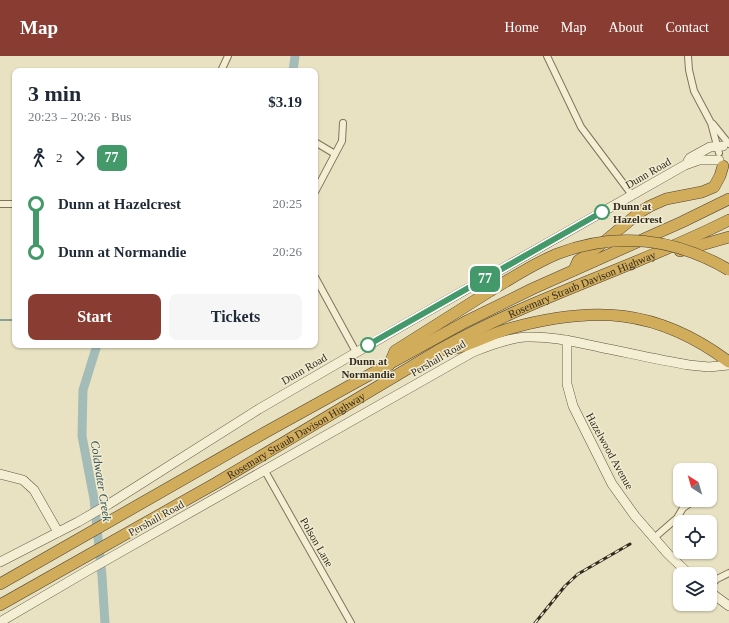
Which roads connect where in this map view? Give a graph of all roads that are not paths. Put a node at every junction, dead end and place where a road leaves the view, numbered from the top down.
1 (228, 56) edge
2 (547, 56) edge
3 (688, 56) edge
4 (222, 68) edge
5 (343, 123) dead end
6 (711, 123) junction
7 (318, 144) edge
8 (723, 153) edge
9 (335, 154) junction
10 (684, 165) junction
11 (318, 186) edge
12 (632, 195) junction
13 (729, 199) edge
14 (0, 204) edge
15 (12, 204) edge
16 (729, 220) edge
17 (729, 237) edge
18 (640, 259) junction
19 (574, 270) junction
20 (729, 270) edge
21 (318, 282) edge
22 (567, 340) junction
23 (439, 350) junction
24 (356, 352) junction
25 (729, 364) edge
26 (389, 365) junction
27 (265, 471) junction
28 (0, 474) edge
29 (684, 507) edge
30 (58, 532) junction
31 (654, 538) junction
32 (0, 562) edge
33 (682, 567) edge
34 (729, 573) edge
35 (717, 579) edge
36 (0, 584) edge
37 (717, 597) edge
38 (0, 605) edge
39 (729, 606) edge
40 (0, 622) edge
41 (351, 623) edge

1 - 4 street
2 - 12 street
3 - 6 street
5 - 9 street
6 - 8 street
6 - 8 street
7 - 9 street
8 - 10 street, Dunn Road
8 - 10 street, Dunn Road
8 - 19 highway
9 - 11 street
10 - 12 street, Dunn Road
12 - 24 street, Dunn Road
13 - 19 highway, Rosemary Straub Davison Highway
14 - 15 street
16 - 18 highway, Rosemary Straub Davison Highway
17 - 18 highway
18 - 23 highway, Rosemary Straub Davison Highway
19 - 26 highway, Rosemary Straub Davison Highway
20 - 26 highway, bridge
21 - 24 street
22 - 25 street, Pershall Road
22 - 27 street, Pershall Road
22 - 31 street, Hazelwood Avenue
23 - 25 highway
23 - 38 highway, Rosemary Straub Davison Highway
24 - 30 street, Dunn Road
26 - 36 highway, Rosemary Straub Davison Highway
27 - 40 street, Pershall Road
27 - 41 street, Polson Lane
28 - 30 street
29 - 31 street
30 - 32 street, Dunn Road
31 - 33 street, Hazelwood Avenue
34 - 35 street
37 - 39 street

